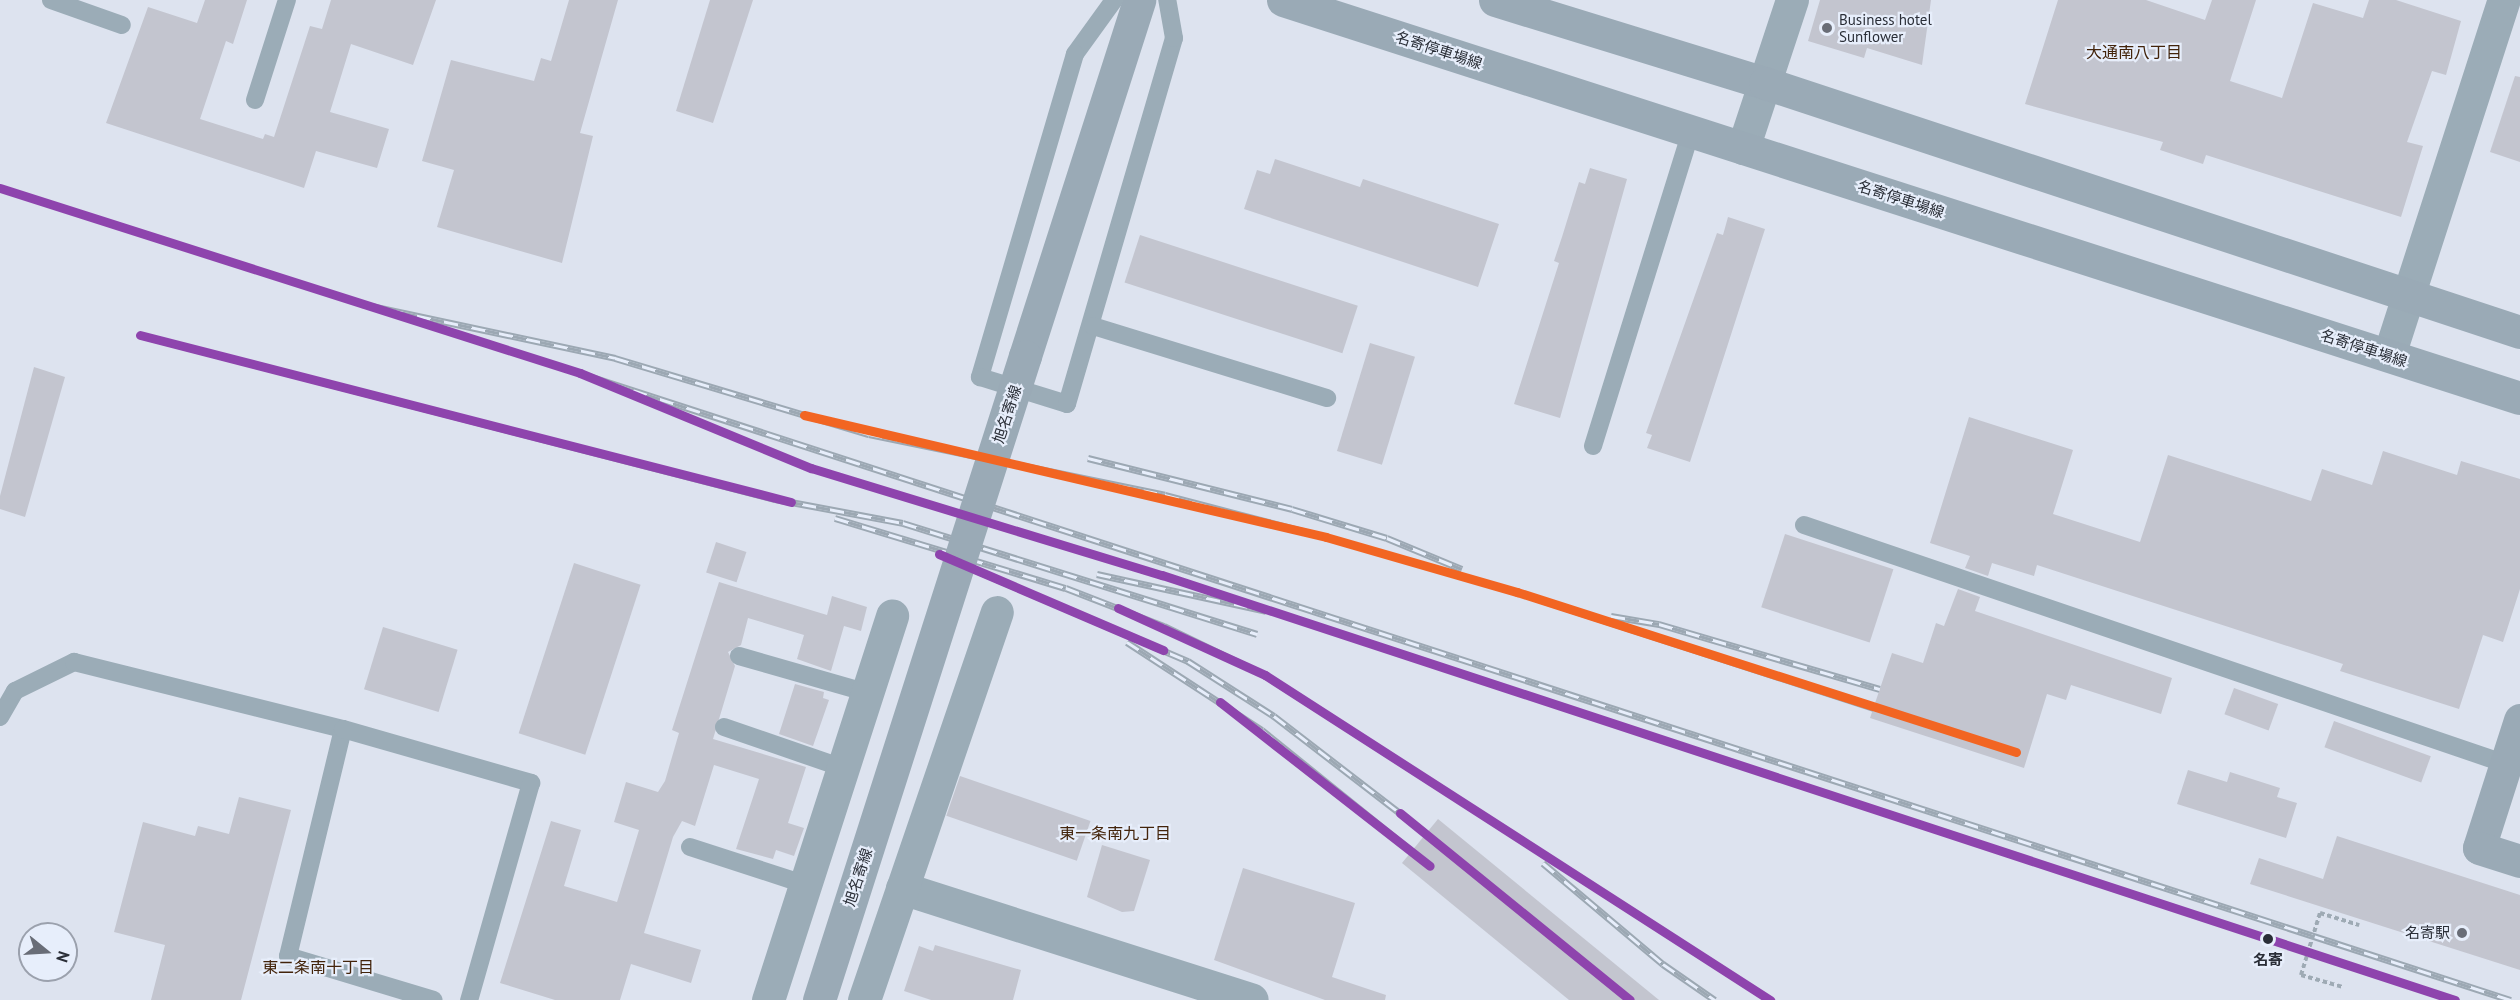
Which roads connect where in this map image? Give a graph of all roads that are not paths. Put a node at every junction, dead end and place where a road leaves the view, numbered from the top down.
1 (51, 0) edge
2 (287, 0) edge
3 (1114, 0) edge
4 (1139, 0) edge
5 (1167, 0) edge
6 (1283, 0) edge
7 (1495, 0) edge
8 (1792, 0) edge
9 (2503, 4) edge
10 (122, 24) dead end
11 (1765, 83) junction
12 (255, 100) dead end
13 (1691, 131) junction
14 (1743, 148) junction
15 (2409, 297) junction
16 (1093, 326) junction
17 (2520, 332) edge
18 (2389, 356) junction
19 (1327, 398) dead end
20 (2520, 398) edge
21 (1593, 446) dead end
22 (1804, 525) dead end
23 (997, 612) dead end
24 (892, 615) dead end
25 (739, 656) dead end
26 (868, 693) junction
27 (0, 717) edge
28 (2520, 720) edge
29 (724, 728) dead end
30 (343, 729) junction
31 (2506, 764) junction
32 (843, 768) junction
33 (690, 848) dead end
34 (2520, 861) edge
35 (804, 884) junction
36 (902, 888) junction
37 (434, 1000) edge
38 (469, 1000) edge
39 (768, 1000) edge
40 (819, 1000) edge
41 (864, 1000) edge
42 (1252, 1000) edge

1 - 10 lane
2 - 12 lane
3 - 16 lane
4 - 40 main road, 旭名寄線, bridge
5 - 16 lane
6 - 13 main road, 名寄停車場線
7 - 11 main road
8 - 11 street
9 - 15 street
11 - 14 street
11 - 15 main road
13 - 14 main road, 名寄停車場線
13 - 21 lane
14 - 18 main road, 名寄停車場線
15 - 17 main road
15 - 18 street
16 - 19 lane
18 - 20 main road, 名寄停車場線
22 - 31 lane
23 - 36 street
24 - 26 street
25 - 26 lane
26 - 32 street
27 - 30 lane
28 - 31 main road
29 - 32 lane
30 - 37 lane
30 - 38 lane
31 - 34 main road
32 - 35 street
33 - 35 lane
35 - 39 street
36 - 41 street
36 - 42 street

